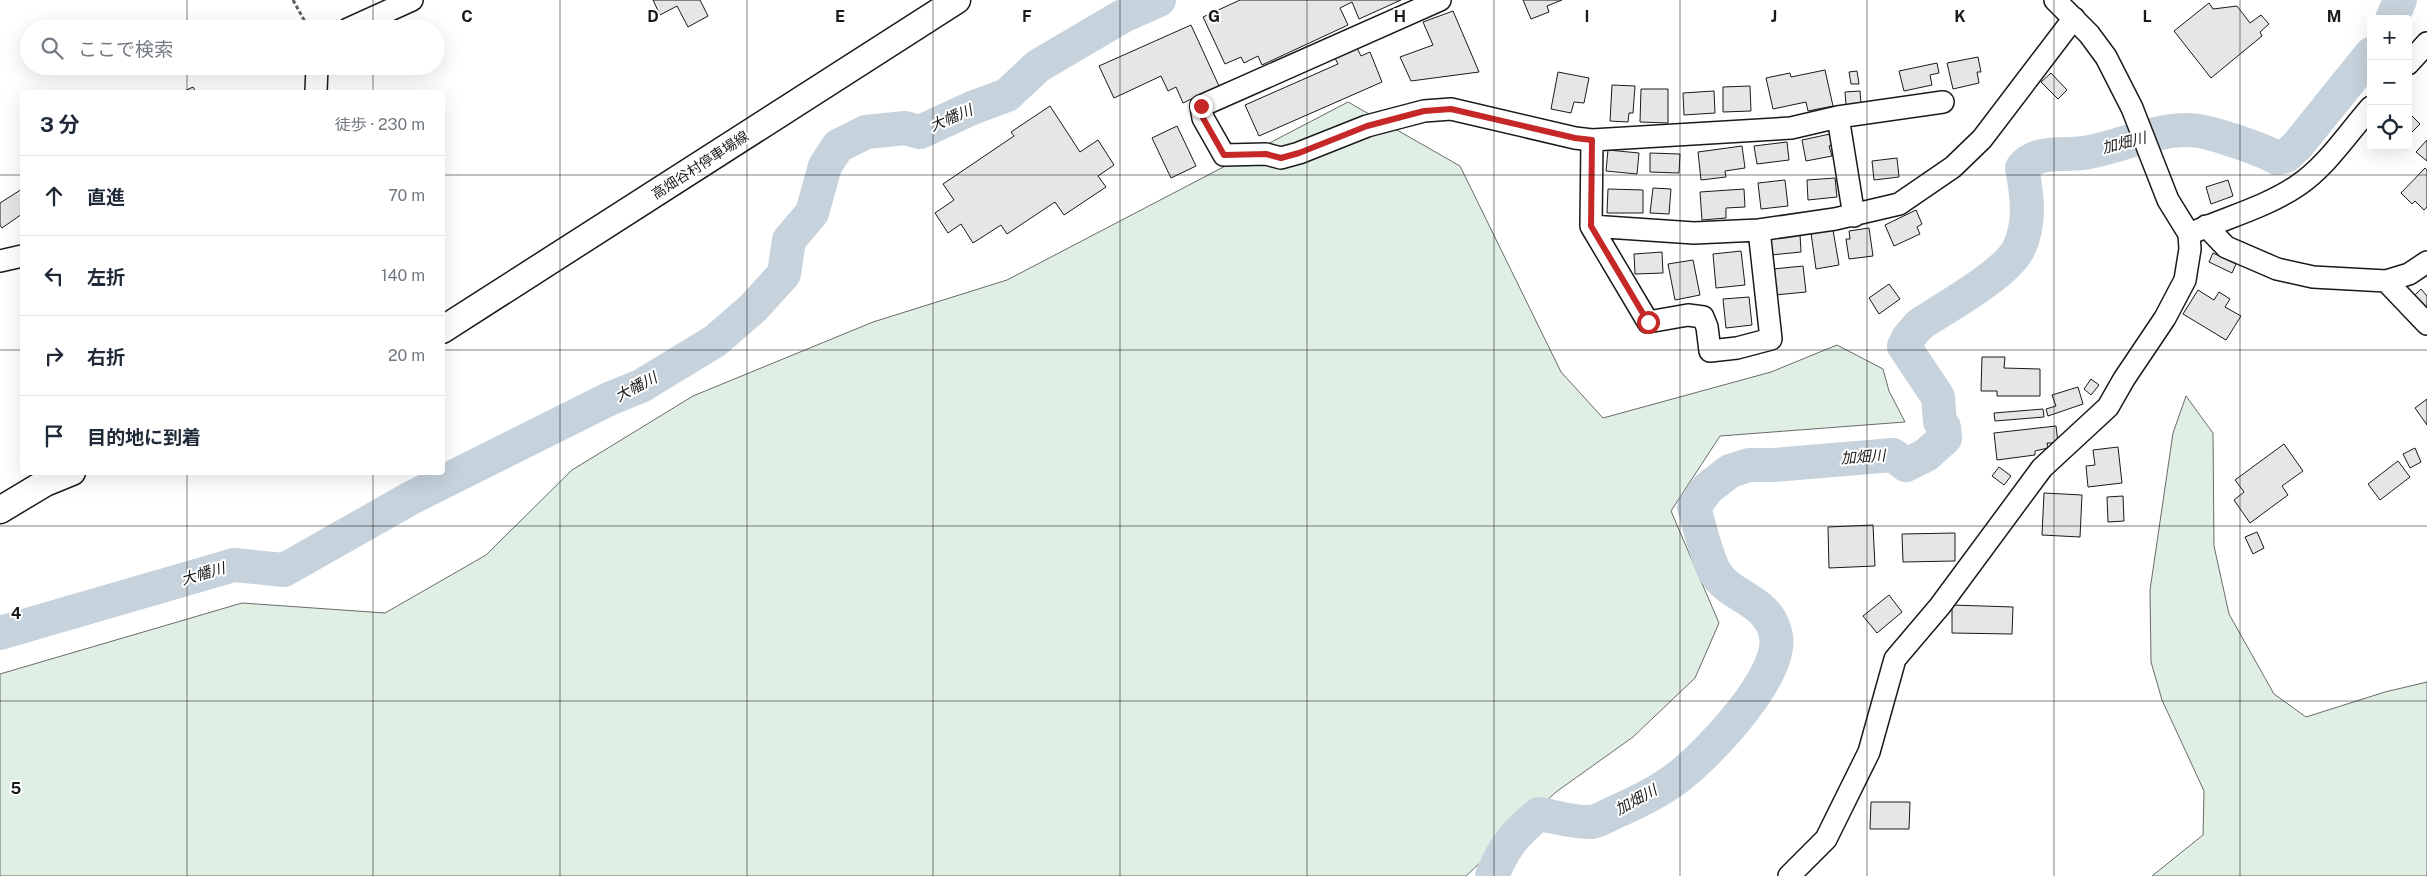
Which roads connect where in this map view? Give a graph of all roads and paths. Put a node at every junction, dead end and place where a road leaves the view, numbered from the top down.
1 (293, 0) edge
2 (412, 0) edge
3 (1440, 0) edge
4 (2055, 0) edge
5 (942, 3) edge
6 (2074, 18) junction
7 (304, 20) edge
8 (368, 20) edge
9 (2427, 43) edge
10 (2412, 60) edge
11 (317, 75) edge
12 (316, 90) edge
13 (1942, 102) dead end
14 (2367, 112) edge
15 (1838, 117) junction
16 (1592, 140) junction
17 (1854, 216) junction
18 (1591, 226) junction
19 (1759, 230) junction
20 (2198, 230) junction
21 (20, 256) edge
22 (0, 261) edge
23 (2427, 262) edge
24 (2386, 281) junction
25 (2427, 324) edge
26 (445, 328) edge
27 (66, 475) edge
28 (0, 510) edge
29 (1789, 876) edge

1 - 7 path
2 - 8 street
3 - 16 street
4 - 6 street
5 - 26 main road, 高畑谷村停車場線
6 - 17 street
6 - 20 street
9 - 10 street
11 - 12 street
13 - 15 street
14 - 20 street
15 - 16 street
15 - 17 street
16 - 18 street
17 - 19 street
18 - 19 street
18 - 19 street
20 - 24 street
20 - 29 street
21 - 22 street
23 - 24 street
24 - 25 street
27 - 28 main road

